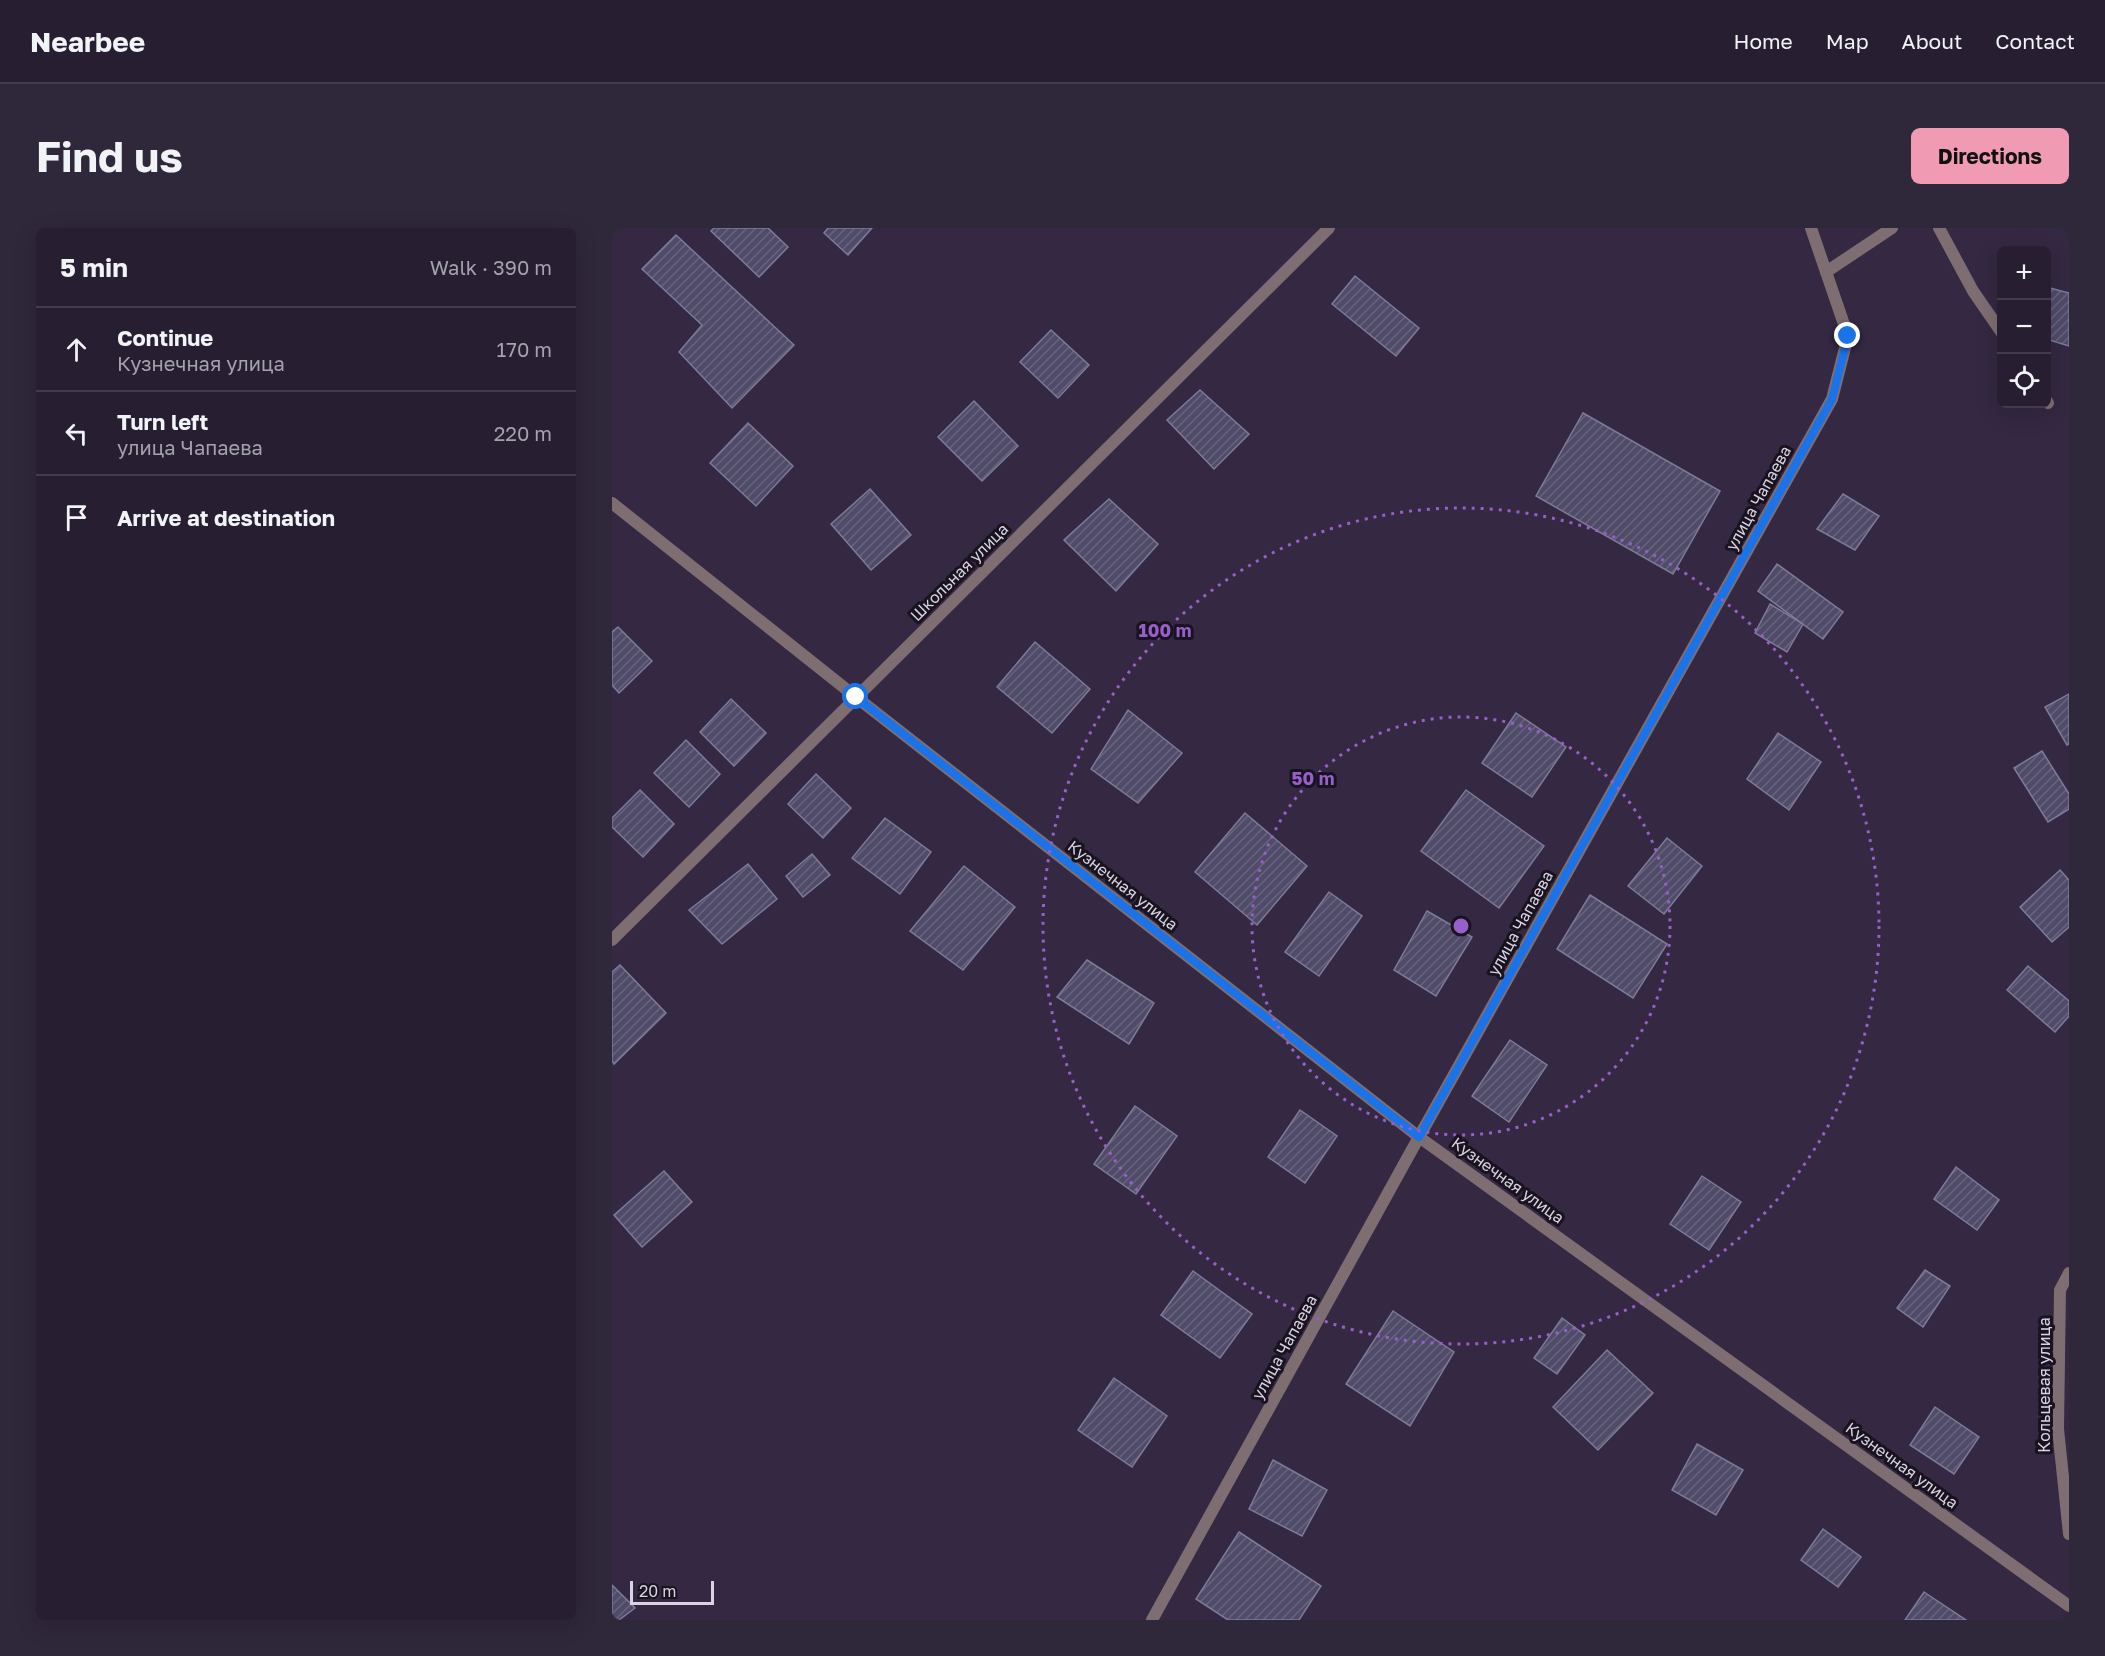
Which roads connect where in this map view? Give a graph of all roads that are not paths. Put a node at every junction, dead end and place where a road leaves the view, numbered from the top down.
1 (1329, 228) edge
2 (1812, 228) edge
3 (1892, 228) edge
4 (1939, 228) edge
5 (1826, 272) junction
6 (1997, 327) edge
7 (612, 503) edge
8 (856, 697) junction
9 (612, 940) edge
10 (1419, 1137) junction
11 (2069, 1273) edge
12 (2069, 1534) edge
13 (2069, 1606) edge
14 (1152, 1620) edge

1 - 8 street, Школьная улица
2 - 5 street, улица Чапаева
3 - 5 street
4 - 6 street
5 - 10 street, улица Чапаева
7 - 8 street, Кузнечная улица
8 - 9 street, Школьная улица
8 - 10 street, Кузнечная улица
10 - 13 street, Кузнечная улица
10 - 14 street, улица Чапаева
11 - 12 street, Кольцевая улица

